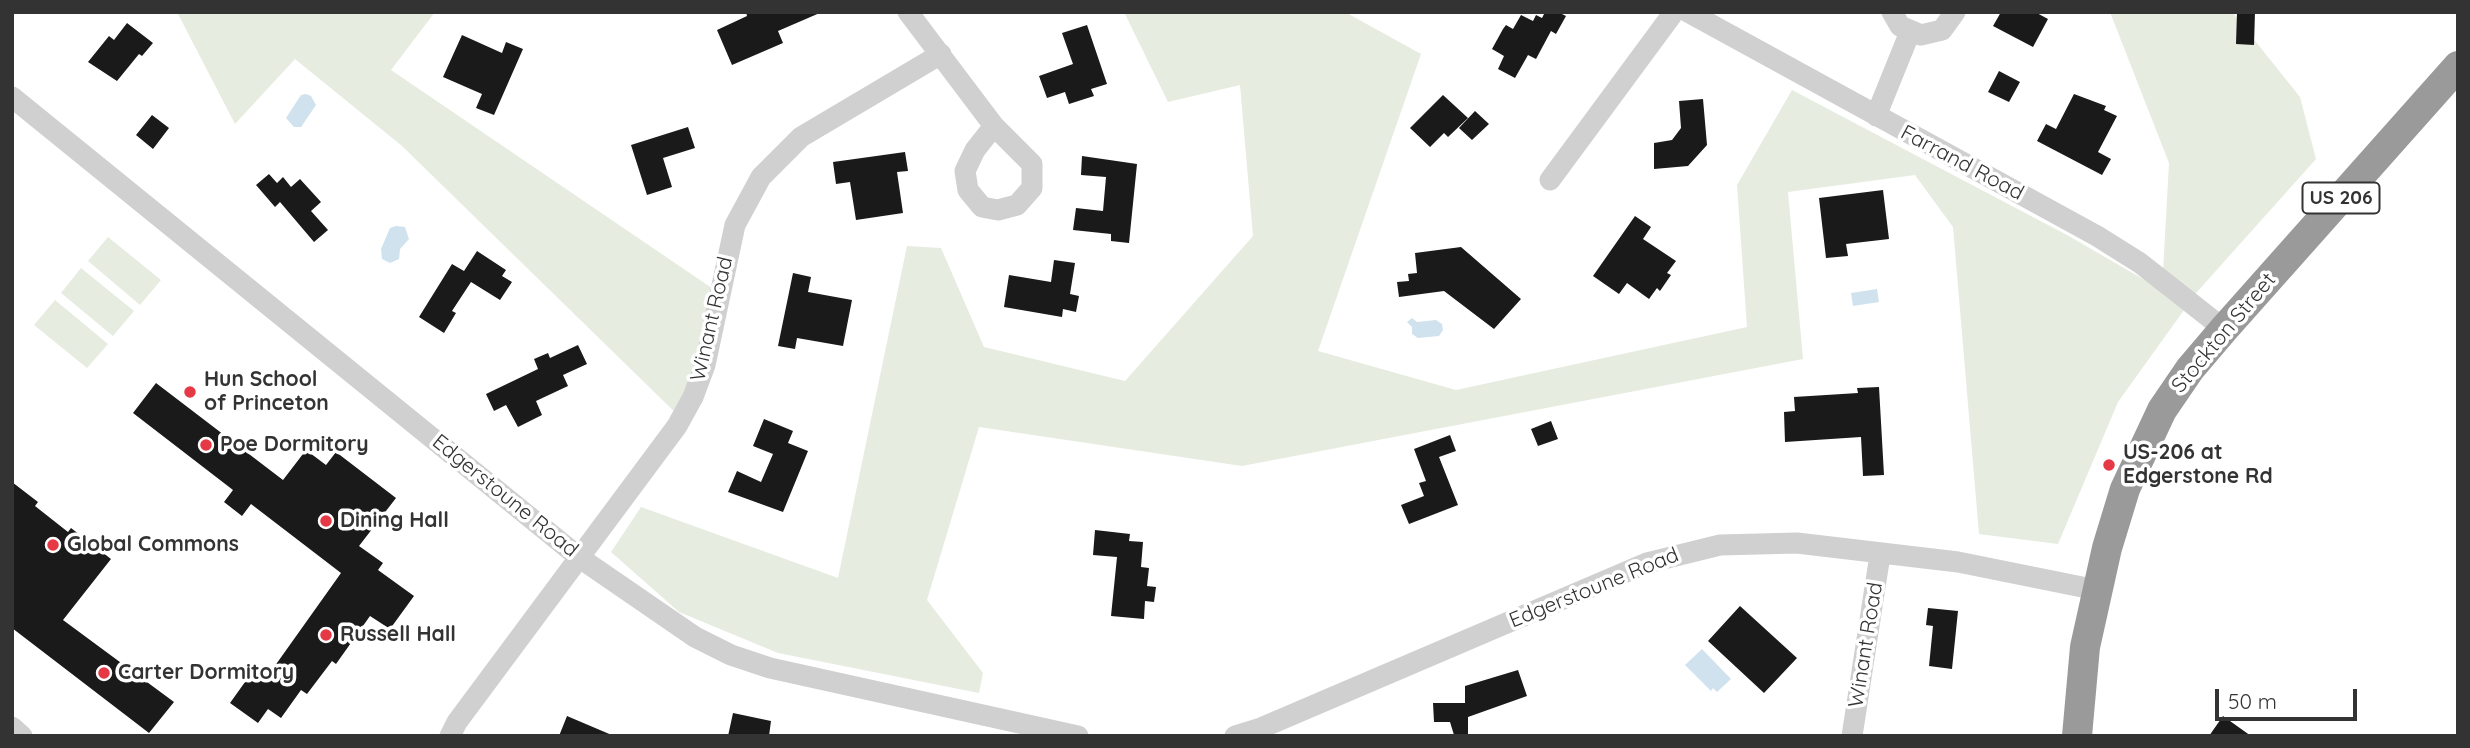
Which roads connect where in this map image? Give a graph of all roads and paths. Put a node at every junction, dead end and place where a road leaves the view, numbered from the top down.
1 (908, 12) edge
2 (1674, 12) edge
3 (1688, 12) edge
4 (1892, 12) edge
5 (1955, 12) edge
6 (1910, 32) junction
7 (941, 54) junction
8 (2458, 66) edge
9 (12, 97) edge
10 (1876, 116) junction
11 (994, 126) dead end
12 (1550, 180) dead end
13 (2224, 329) junction
14 (1880, 555) junction
15 (580, 558) junction
16 (2096, 590) junction
17 (12, 727) edge
18 (22, 736) edge
19 (450, 736) edge
20 (1078, 736) edge
21 (1235, 736) edge
22 (1853, 736) edge
23 (2077, 736) edge

1 - 7 street
2 - 12 street
3 - 10 street, Farrand Road
4 - 6 street
5 - 6 street
6 - 10 street
7 - 11 street
7 - 15 street, Winant Road
8 - 13 highway, Stockton Street / US 206
9 - 15 street, Edgerstoune Road
10 - 13 street, Farrand Road
13 - 16 highway, Stockton Street / US 206
14 - 16 street, Edgerstoune Road
14 - 21 street, Edgerstoune Road
14 - 22 street, Winant Road
15 - 19 street, Winant Road
15 - 20 street, Edgerstoune Road
16 - 23 highway, Stockton Street / US 206
17 - 18 street

